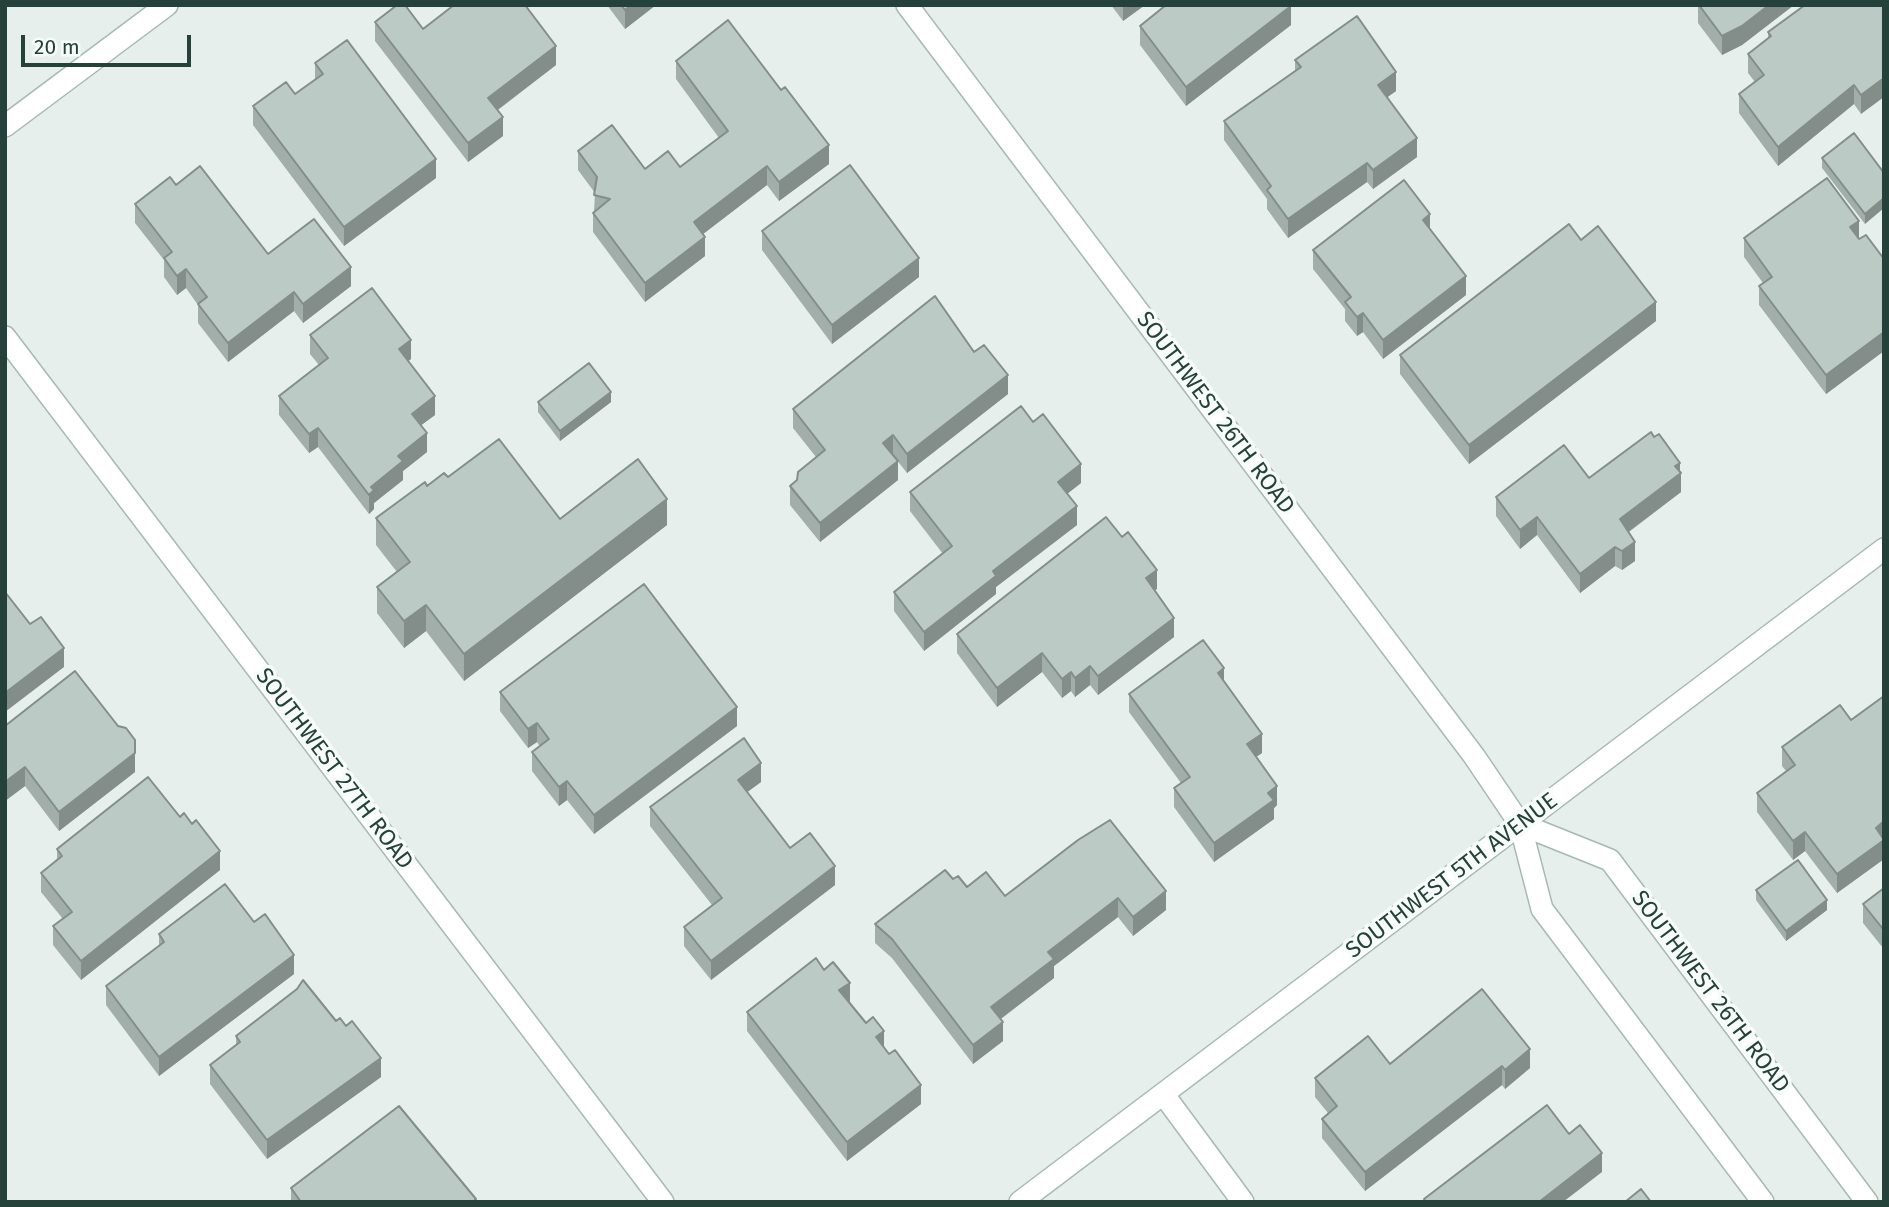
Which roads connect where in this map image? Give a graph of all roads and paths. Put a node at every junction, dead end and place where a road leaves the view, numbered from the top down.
1 (167, 5) edge
2 (907, 5) edge
3 (5, 126) edge
4 (5, 337) edge
5 (1884, 549) edge
6 (1520, 824) junction
7 (1164, 1094) junction
8 (663, 1202) edge
9 (1020, 1202) edge
10 (1243, 1202) edge
11 (1763, 1202) edge
12 (1867, 1202) edge

1 - 3 street
2 - 6 street, SOUTHWEST 26TH ROAD
4 - 8 street, SOUTHWEST 27TH ROAD
5 - 6 street, SOUTHWEST 5TH AVENUE
6 - 7 street, SOUTHWEST 5TH AVENUE
6 - 11 street, SOUTHWEST 26TH ROAD
6 - 12 street, SOUTHWEST 26TH ROAD
7 - 9 street, SOUTHWEST 5TH AVENUE
7 - 10 street

